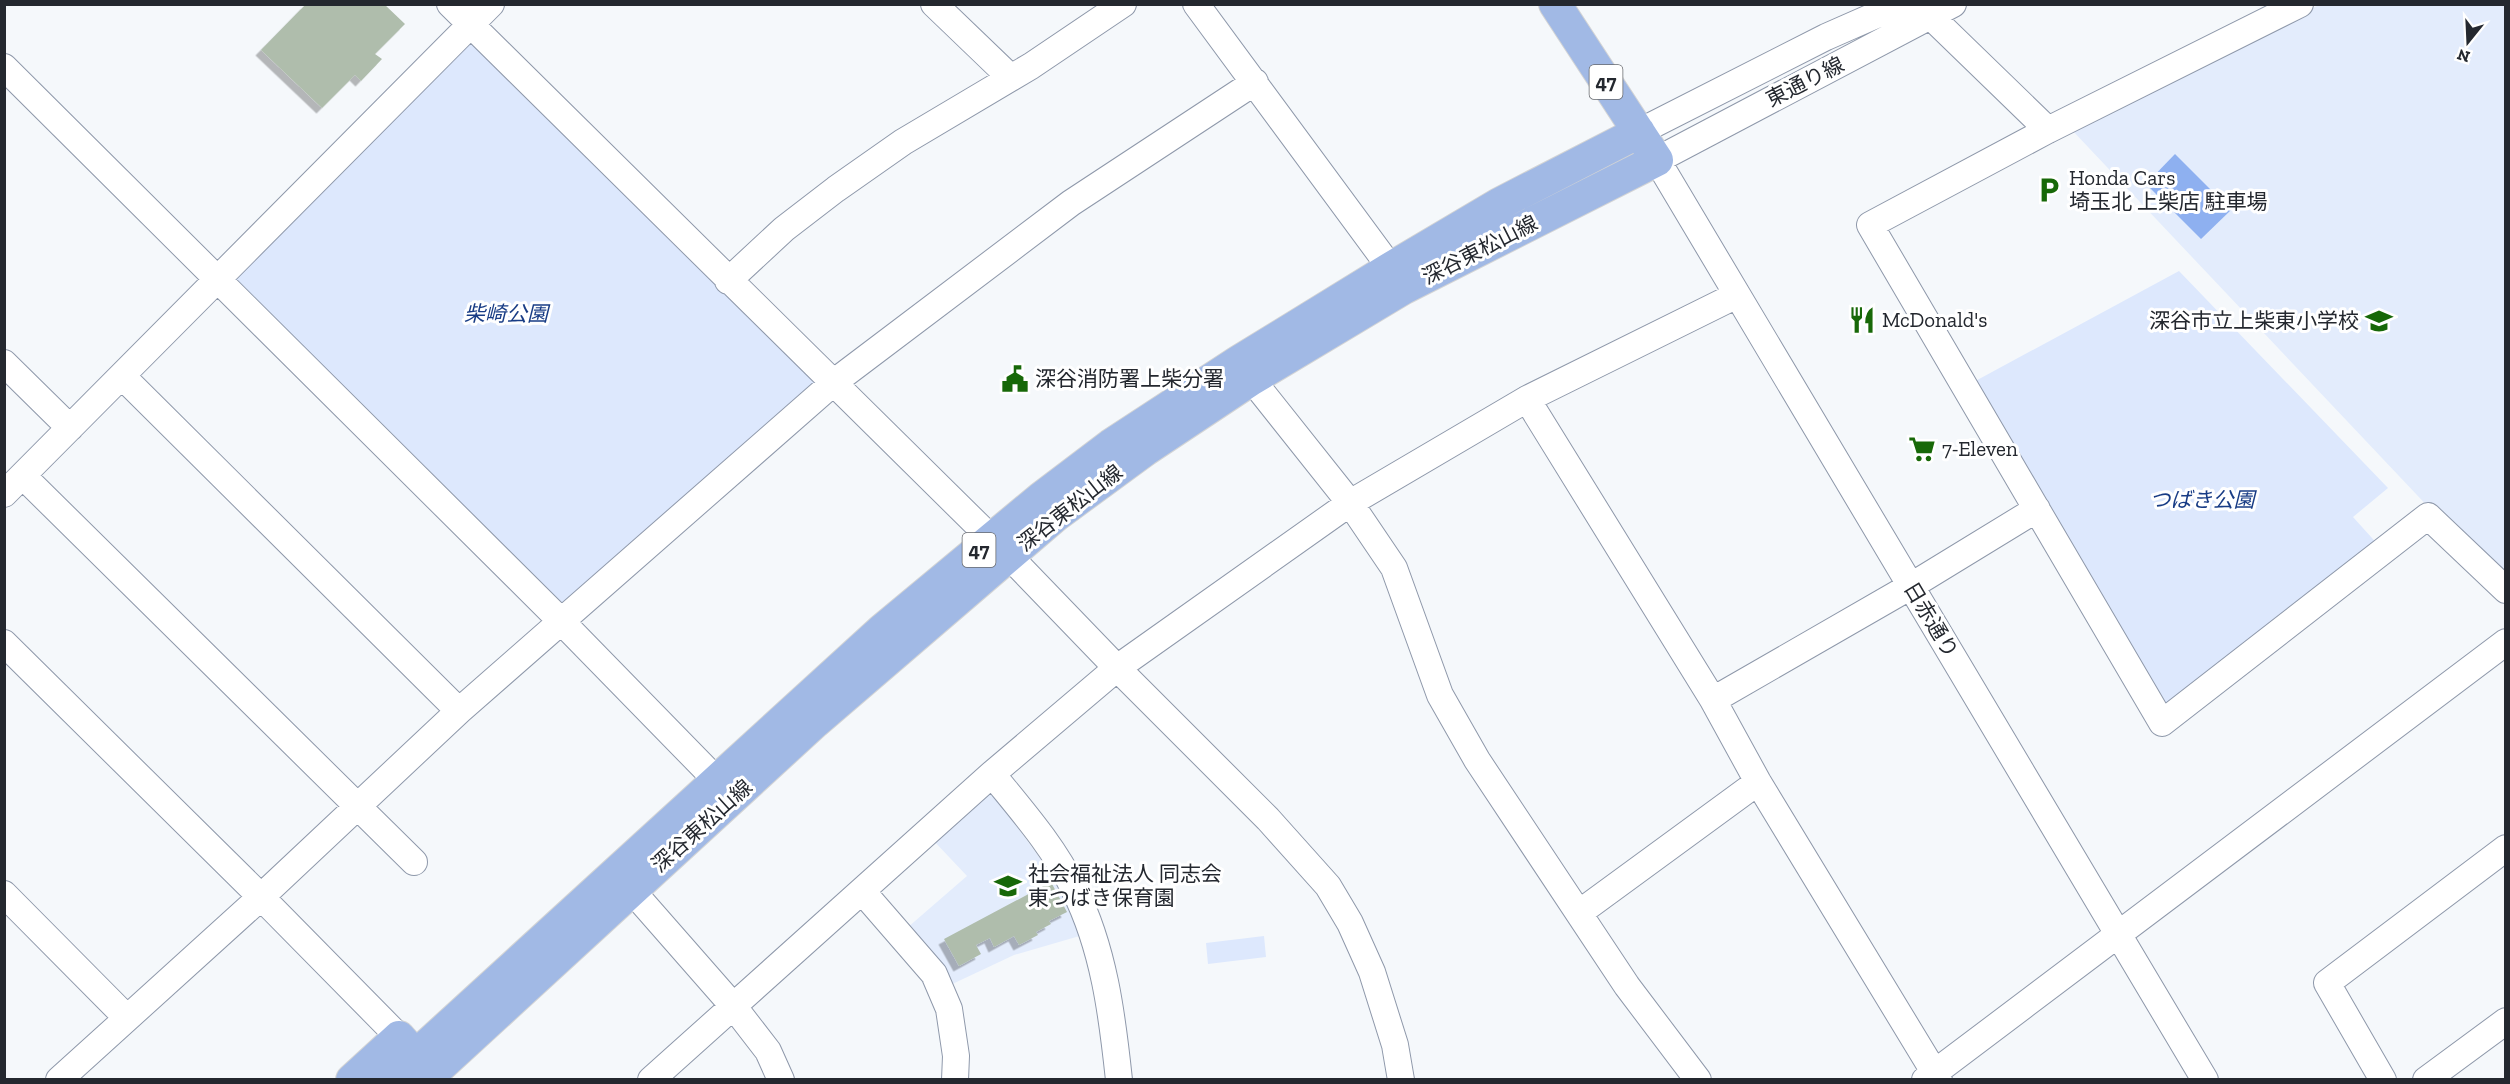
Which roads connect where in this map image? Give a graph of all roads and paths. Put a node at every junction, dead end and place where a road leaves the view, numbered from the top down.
1 (450, 4) edge
2 (491, 4) edge
3 (934, 4) edge
4 (1124, 4) edge
5 (1196, 4) edge
6 (1555, 4) edge
7 (1901, 4) edge
8 (1953, 4) edge
9 (2300, 4) edge
10 (1924, 10) edge
11 (470, 26) junction
12 (4, 67) edge
13 (1010, 77) junction
14 (1255, 82) junction
15 (2048, 130) junction
16 (1639, 132) junction
17 (1657, 160) junction
18 (1398, 278) junction
19 (217, 280) junction
20 (728, 280) junction
21 (1737, 295) junction
22 (4, 363) edge
23 (1245, 370) junction
24 (122, 376) junction
25 (833, 383) junction
26 (1527, 399) junction
27 (70, 428) junction
28 (23, 476) junction
29 (4, 494) edge
30 (1350, 503) junction
31 (2037, 509) junction
32 (1001, 547) junction
33 (1911, 586) junction
34 (2505, 590) edge
35 (560, 620) junction
36 (2505, 642) edge
37 (4, 643) edge
38 (1117, 668) junction
39 (1713, 700) junction
40 (459, 711) junction
41 (992, 774) junction
42 (1758, 782) junction
43 (725, 789) junction
44 (357, 805) junction
45 (2505, 848) edge
46 (414, 861) dead end
47 (623, 881) junction
48 (862, 891) junction
49 (4, 894) edge
50 (261, 897) junction
51 (1579, 913) junction
52 (2119, 935) junction
53 (734, 1007) junction
54 (126, 1017) junction
55 (2505, 1021) edge
56 (474, 1036) junction
57 (405, 1065) edge
58 (1932, 1077) edge
59 (59, 1080) edge
60 (352, 1080) edge
61 (445, 1080) edge
62 (651, 1080) edge
63 (781, 1080) edge
64 (956, 1080) edge
65 (1119, 1080) edge
66 (1401, 1080) edge
67 (1698, 1080) edge
68 (2205, 1080) edge
69 (2383, 1080) edge
70 (2426, 1080) edge

1 - 11 street
2 - 11 street
3 - 13 street
4 - 13 street
5 - 14 street
6 - 16 main road, 47
7 - 16 street, 東通り線
8 - 10 street, 東通り線
9 - 15 street
10 - 15 street
10 - 17 street, 東通り線
11 - 19 street
11 - 20 street
12 - 19 street
13 - 20 street
14 - 18 street
14 - 25 street
15 - 31 street
16 - 17 main road, 47
16 - 18 main road, 深谷東松山線 / 47
17 - 18 main road, 深谷東松山線 / 47
17 - 21 street, 日赤通り
18 - 23 main road, 深谷東松山線 / 47
19 - 24 street
19 - 35 street
20 - 25 street
21 - 26 street
21 - 33 street, 日赤通り
22 - 27 street
23 - 30 street
23 - 32 main road, 深谷東松山線 / 47
24 - 27 street
24 - 40 street
25 - 32 street
25 - 35 street
26 - 30 street
26 - 39 street
27 - 28 street
28 - 29 street
28 - 44 street
30 - 38 street
30 - 51 street
31 - 33 street
31 - 34 street
32 - 38 street
32 - 43 main road, 深谷東松山線 / 47
33 - 39 street
33 - 52 street, 日赤通り
35 - 40 street
35 - 43 street
36 - 52 street
37 - 50 street
38 - 41 street
38 - 66 street
39 - 42 street
40 - 44 street
41 - 48 street
41 - 65 street
42 - 51 street
42 - 58 street
43 - 47 main road, 深谷東松山線 / 47
44 - 46 street
44 - 50 street
45 - 69 street
47 - 53 street
47 - 56 main road, 深谷東松山線 / 47
47 - 57 main road, 深谷東松山線 / 47
48 - 53 street
48 - 64 street
49 - 54 street
50 - 54 street
50 - 57 street
51 - 67 street
52 - 58 street
52 - 68 street, 日赤通り
53 - 62 street
53 - 63 street
54 - 59 street
55 - 70 street
56 - 57 main road, 深谷東松山線 / 47
56 - 61 main road
57 - 60 main road

